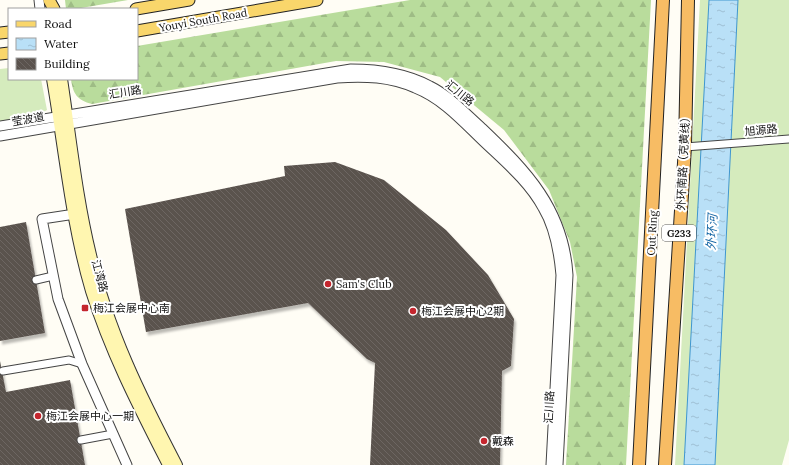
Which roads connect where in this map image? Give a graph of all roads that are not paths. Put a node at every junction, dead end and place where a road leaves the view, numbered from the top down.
1 (189, 0) edge
2 (317, 0) edge
3 (658, 0) edge
4 (663, 0) edge
5 (688, 0) edge
6 (42, 4) edge
7 (52, 8) edge
8 (138, 9) edge
9 (662, 15) junction
10 (138, 31) edge
11 (52, 80) edge
12 (62, 80) edge
13 (63, 114) junction
14 (64, 125) junction
15 (0, 126) edge
16 (0, 136) edge
17 (789, 139) edge
18 (690, 146) junction
19 (75, 214) junction
20 (53, 276) junction
21 (36, 280) dead end
22 (82, 364) junction
23 (3, 371) dead end
24 (113, 434) junction
25 (81, 440) dead end
26 (127, 465) edge
27 (168, 465) edge
28 (177, 465) edge
29 (551, 465) edge
30 (558, 465) edge
31 (639, 465) edge
32 (665, 465) edge

1 - 8 main road, Youyi South Road
2 - 10 main road, Youyi South Road
3 - 9 highway
4 - 9 highway, Out Ring / G233
5 - 18 highway, 外环南路（克黄线） / G233
6 - 7 main road
9 - 31 highway, Out Ring / G233
11 - 13 main road, 江湾路
12 - 13 main road, 江湾路
13 - 14 main road, 江湾路
13 - 15 street, 莹波道
13 - 30 street, 汇川路
14 - 16 street, 莹波道
14 - 19 main road, 江湾路
14 - 28 main road, 江湾路
14 - 29 street, 汇川路
17 - 18 street, 旭源路
18 - 32 highway, 外环南路（克黄线） / G233
19 - 20 street
19 - 27 main road, 江湾路
20 - 21 street
20 - 22 street
22 - 23 street
22 - 24 street
24 - 25 street
24 - 26 street

